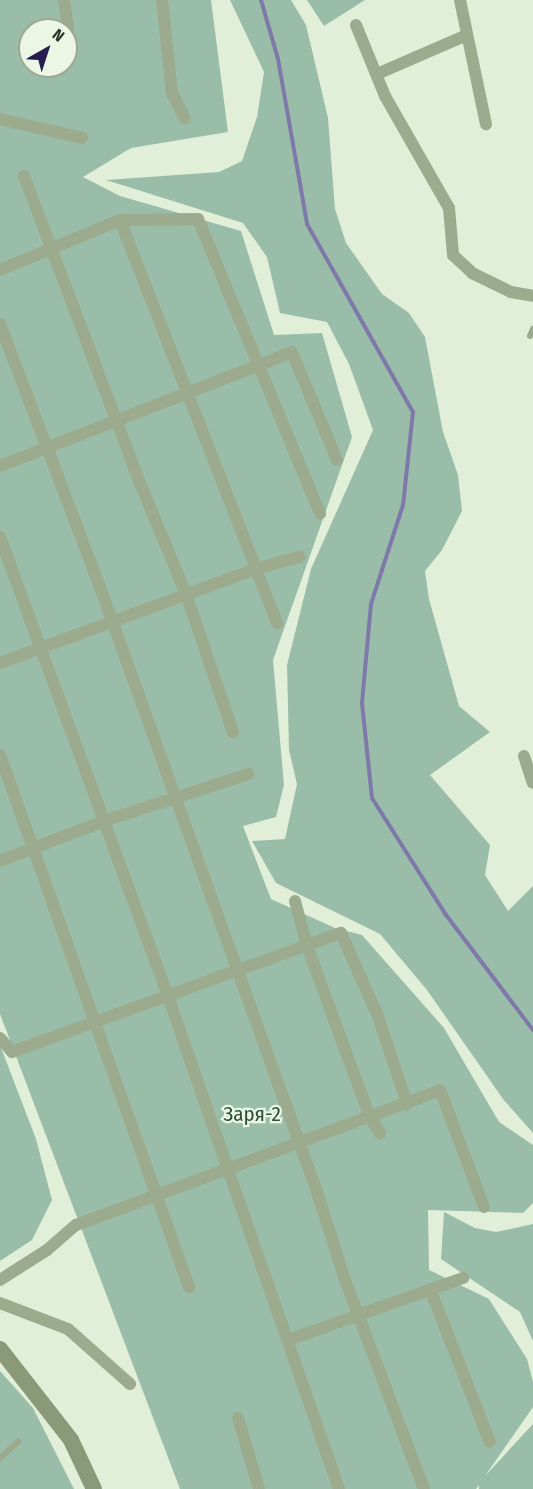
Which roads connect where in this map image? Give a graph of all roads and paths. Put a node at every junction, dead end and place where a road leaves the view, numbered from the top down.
1 (64, 0) edge
2 (162, 0) edge
3 (460, 0) edge
4 (66, 18) edge
5 (356, 25) dead end
6 (467, 35) junction
7 (377, 74) junction
8 (184, 118) dead end
9 (0, 119) edge
10 (486, 124) dead end
11 (82, 138) dead end
12 (24, 176) dead end
13 (120, 220) junction
14 (52, 250) junction
15 (0, 270) edge
16 (533, 296) edge
17 (0, 324) edge
18 (533, 329) edge
19 (530, 336) dead end
20 (257, 367) junction
21 (186, 395) junction
22 (117, 422) junction
23 (45, 447) junction
24 (337, 459) dead end
25 (0, 466) edge
26 (320, 514) dead end
27 (0, 537) edge
28 (299, 557) dead end
29 (255, 569) junction
30 (186, 594) junction
31 (112, 621) junction
32 (277, 623) dead end
33 (42, 648) junction
34 (0, 663) edge
35 (233, 732) dead end
36 (0, 755) edge
37 (524, 756) dead end
38 (249, 774) dead end
39 (533, 783) edge
40 (175, 800) junction
41 (105, 822) junction
42 (33, 849) junction
43 (0, 861) edge
44 (295, 901) dead end
45 (307, 946) junction
46 (237, 970) junction
47 (167, 996) junction
48 (94, 1021) junction
49 (0, 1038) edge
50 (407, 1104) junction
51 (370, 1117) junction
52 (380, 1133) dead end
53 (300, 1144) junction
54 (227, 1169) junction
55 (158, 1193) junction
56 (484, 1207) dead end
57 (463, 1278) dead end
58 (0, 1280) edge
59 (189, 1287) dead end
60 (430, 1289) junction
61 (0, 1303) edge
62 (360, 1317) junction
63 (288, 1340) junction
64 (0, 1349) edge
65 (130, 1384) dead end
66 (238, 1418) dead end
67 (19, 1441) dead end
68 (490, 1442) dead end
69 (0, 1458) edge
70 (94, 1489) edge
71 (258, 1489) edge
72 (339, 1489) edge
73 (424, 1489) edge

1 - 4 street
2 - 8 street
3 - 6 street
5 - 7 street
6 - 7 street
6 - 10 street
7 - 16 street
9 - 11 street
12 - 14 street
13 - 14 street
13 - 20 street
13 - 21 street
14 - 15 street
14 - 22 street
17 - 23 street
18 - 19 lane
20 - 21 street
20 - 24 street
20 - 26 street
21 - 22 street
21 - 29 street
22 - 23 street
22 - 30 street
23 - 25 street
23 - 31 street
27 - 33 street
28 - 29 street
29 - 30 street
29 - 32 street
30 - 31 street
30 - 35 street
31 - 33 street
31 - 40 street
33 - 34 street
33 - 41 street
36 - 42 street
37 - 39 street
38 - 40 street
40 - 41 street
40 - 46 street
41 - 42 street
41 - 47 street
42 - 43 street
42 - 48 street
44 - 45 street
45 - 46 street
45 - 50 street
45 - 51 street
46 - 47 street
46 - 53 street
47 - 48 street
47 - 54 street
48 - 49 street
48 - 55 street
50 - 51 street
50 - 56 street
51 - 52 street
51 - 53 street
53 - 54 street
53 - 62 street
54 - 55 street
54 - 63 street
55 - 58 street
55 - 59 street
57 - 60 street
60 - 62 street
60 - 68 street
61 - 65 street
62 - 63 street
62 - 73 street
63 - 72 street
64 - 70 street
66 - 71 street
67 - 69 lane

